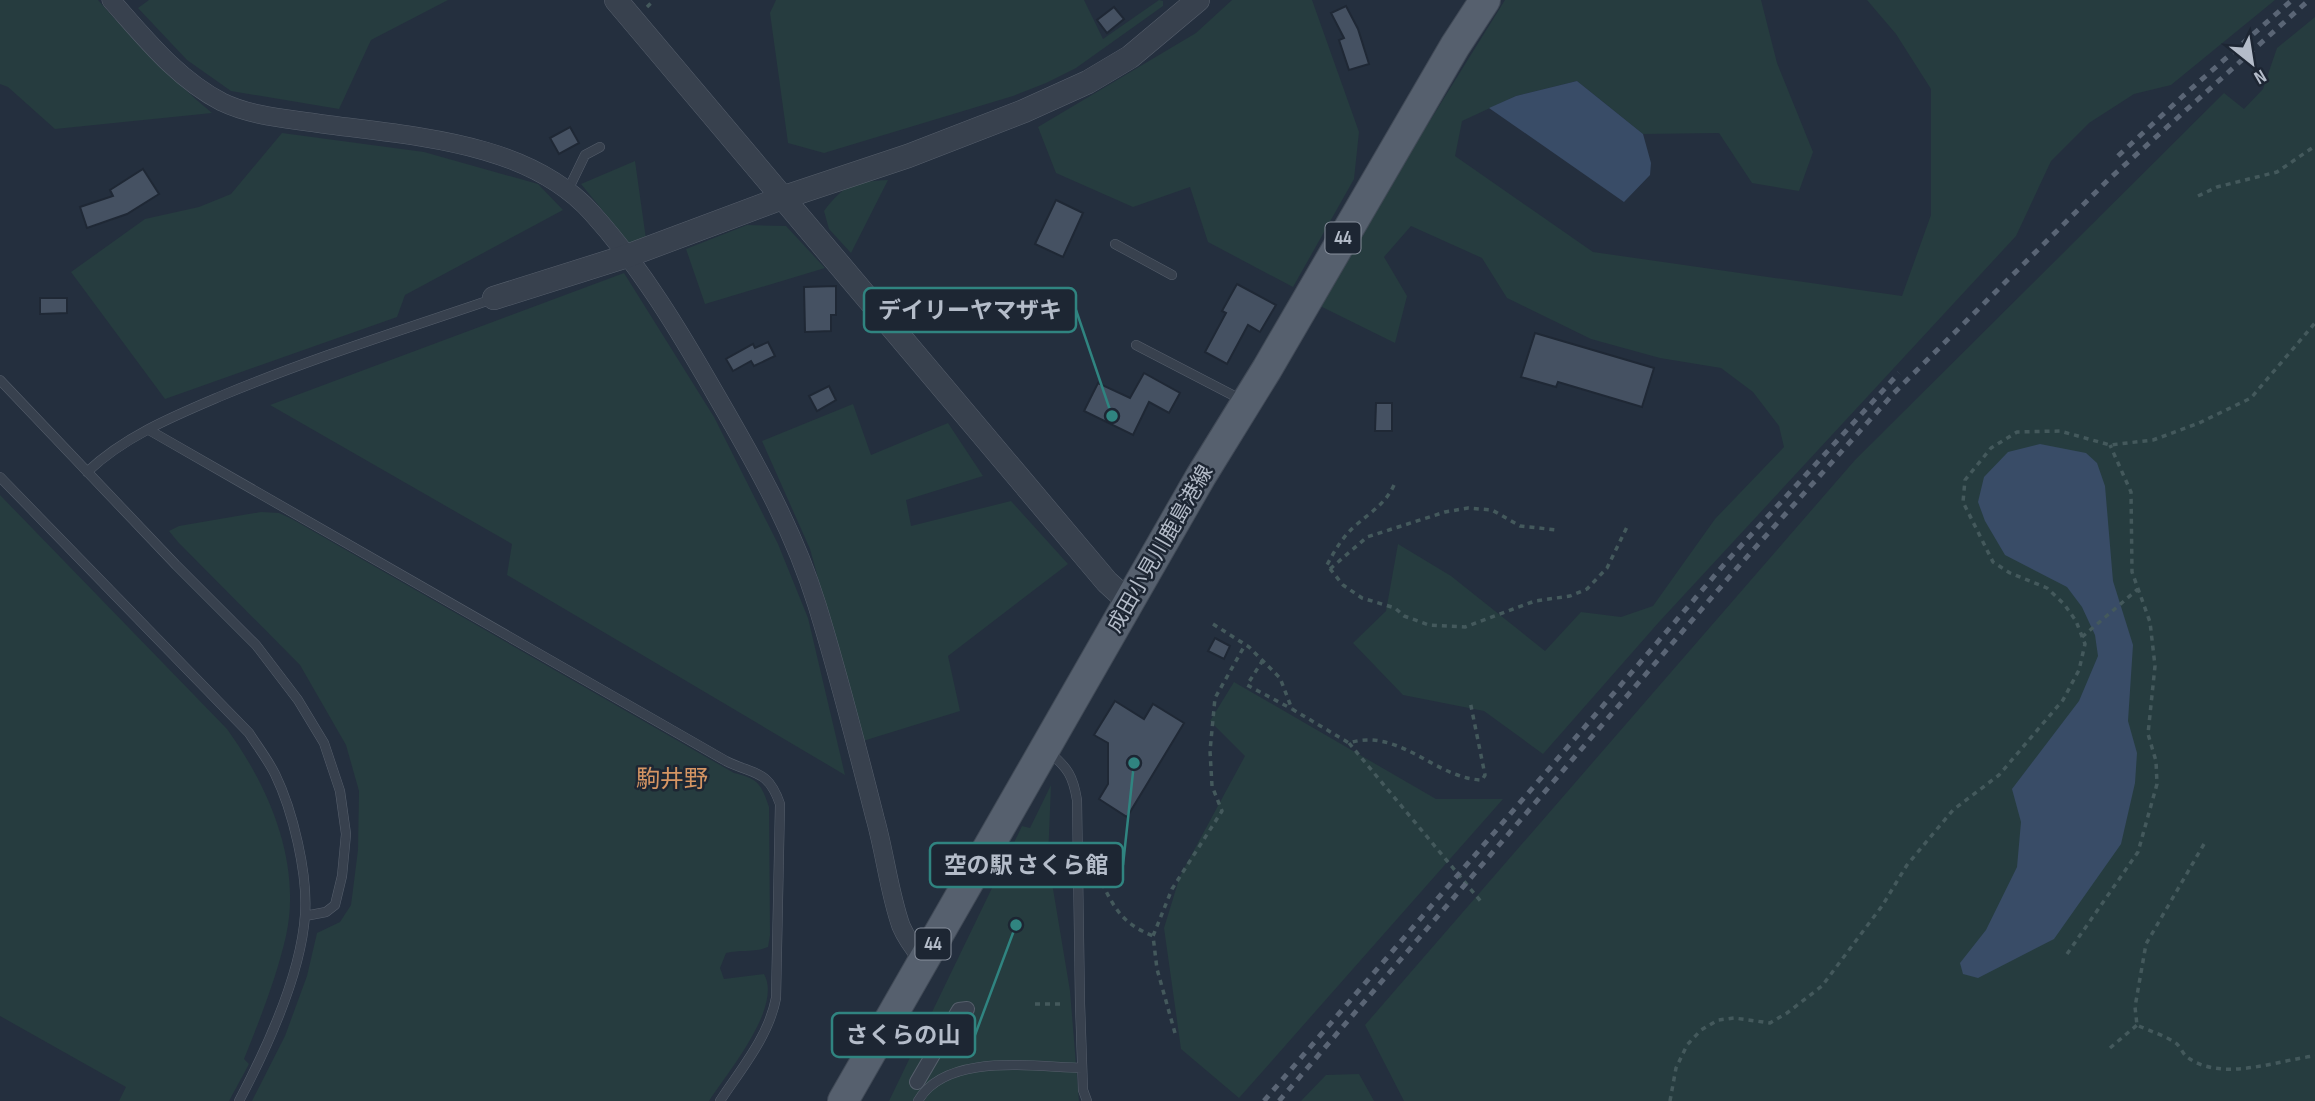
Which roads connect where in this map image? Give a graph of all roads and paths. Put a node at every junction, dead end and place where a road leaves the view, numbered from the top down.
1 (111, 0) edge
2 (616, 0) edge
3 (1485, 0) edge
4 (1188, 3) edge
5 (2315, 146) edge
6 (600, 147) dead end
7 (568, 190) junction
8 (2198, 196) dead end
9 (782, 198) junction
10 (1115, 244) dead end
11 (628, 256) junction
12 (1172, 275) dead end
13 (494, 298) joint
14 (2315, 323) edge
15 (1136, 345) dead end
16 (0, 380) edge
17 (1247, 402) junction
18 (149, 429) junction
19 (2110, 445) junction
20 (87, 472) junction
21 (0, 477) edge
22 (1394, 485) dead end
23 (1628, 525) dead end
24 (1557, 530) dead end
25 (1330, 569) junction
26 (2138, 589) junction
27 (1129, 603) junction
28 (1213, 624) dead end
29 (2082, 637) junction
30 (1245, 645) junction
31 (1263, 660) junction
32 (1470, 701) dead end
33 (1292, 709) junction
34 (1349, 743) junction
35 (1045, 748) junction
36 (2204, 844) dead end
37 (1091, 881) dead end
38 (1483, 904) dead end
39 (305, 916) junction
40 (1153, 936) junction
41 (2067, 954) dead end
42 (923, 960) junction
43 (1035, 1004) dead end
44 (1064, 1004) dead end
45 (967, 1009) dead end
46 (2137, 1025) junction
47 (1175, 1032) dead end
48 (2110, 1048) dead end
49 (2315, 1056) edge
50 (1082, 1068) junction
51 (917, 1082) dead end
52 (239, 1101) edge
53 (720, 1101) edge
54 (843, 1101) edge
55 (918, 1101) edge
56 (1087, 1101) edge
57 (1670, 1101) edge

1 - 7 street
2 - 9 street
3 - 17 main road, 成田小見川鹿島港線 / 44
4 - 9 street
5 - 8 path
6 - 7 lane
7 - 11 street
9 - 11 street
9 - 27 street
10 - 12 lane
11 - 13 street
11 - 42 street
13 - 18 lane
14 - 19 path
15 - 17 lane
16 - 20 lane
17 - 27 main road, 成田小見川鹿島港線 / 44
18 - 20 lane
18 - 53 lane
19 - 26 path
19 - 29 path
20 - 39 lane
21 - 39 lane
22 - 25 path
23 - 25 path
24 - 25 path
26 - 29 path
26 - 41 path
27 - 35 main road, 成田小見川鹿島港線 / 44
28 - 30 path
29 - 57 path
30 - 31 path
30 - 40 path
31 - 33 path
31 - 33 path
32 - 34 path
33 - 34 path
34 - 38 path
35 - 42 main road, 成田小見川鹿島港線 / 44
35 - 50 lane
36 - 46 path
37 - 40 path
39 - 52 lane
40 - 47 path
42 - 54 main road, 成田小見川鹿島港線 / 44
43 - 44 path
45 - 51 street
46 - 48 path
46 - 49 path
50 - 55 lane
50 - 56 lane

